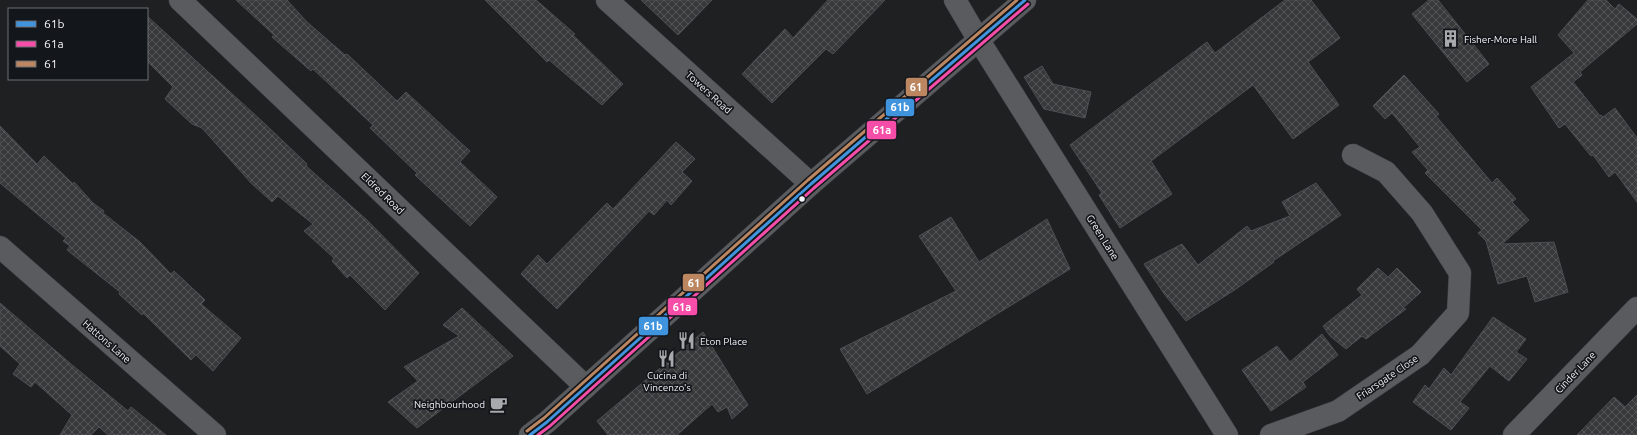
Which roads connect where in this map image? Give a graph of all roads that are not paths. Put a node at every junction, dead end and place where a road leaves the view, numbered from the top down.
1 (180, 0) edge
2 (607, 0) edge
3 (955, 0) edge
4 (1025, 0) edge
5 (978, 40) junction
6 (1353, 156) dead end
7 (811, 184) junction
8 (0, 247) edge
9 (1637, 308) edge
10 (586, 386) junction
11 (215, 435) edge
12 (530, 435) edge
13 (1227, 435) edge
14 (1271, 435) edge
15 (1514, 435) edge

1 - 10 street, Eldred Road
2 - 7 street, Towers Road
3 - 5 street, Green Lane
4 - 5 street
5 - 7 street
5 - 13 street, Green Lane
6 - 14 street, Friarsgate Close
7 - 10 street
8 - 11 street, Hattons Lane
9 - 15 street, Cinder Lane
10 - 12 street

